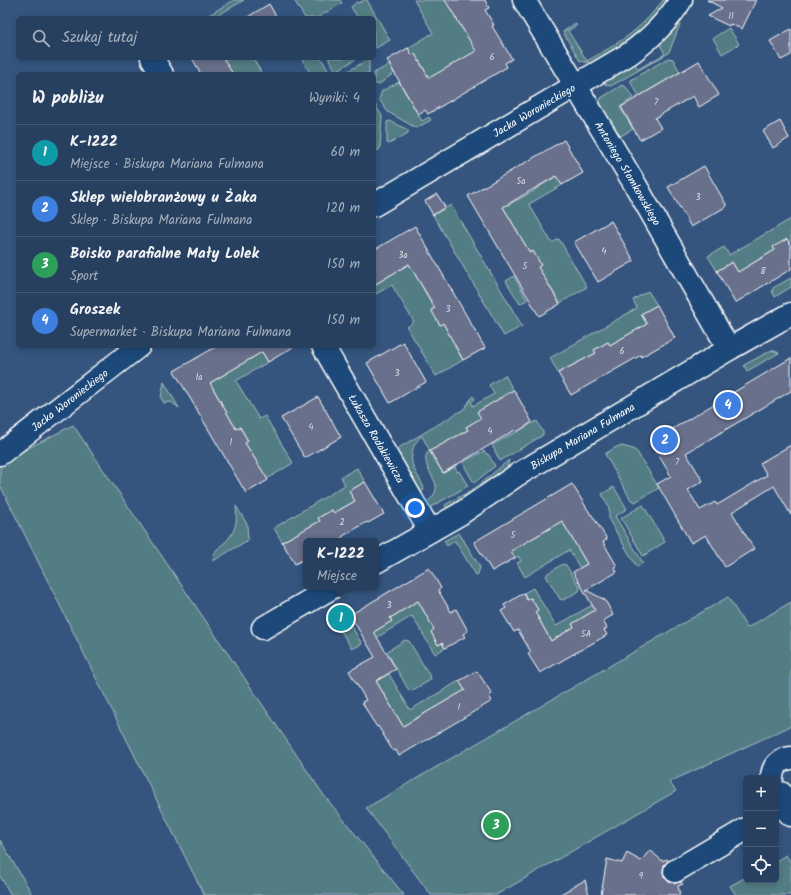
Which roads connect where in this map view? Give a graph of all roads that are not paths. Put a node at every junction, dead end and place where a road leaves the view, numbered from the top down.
1 (524, 0) edge
2 (681, 0) edge
3 (153, 60) edge
4 (161, 72) edge
5 (576, 86) junction
6 (376, 204) edge
7 (791, 314) edge
8 (136, 348) edge
9 (324, 348) edge
10 (729, 349) junction
11 (0, 454) edge
12 (430, 531) junction
13 (379, 560) edge
14 (328, 590) edge
15 (263, 628) dead end
16 (791, 758) edge
17 (782, 798) edge
18 (743, 831) edge
19 (675, 871) dead end

1 - 5 street, Antoniego Słomkowskiego
2 - 5 street, Jacka Woronieckiego
3 - 4 street
5 - 6 street, Jacka Woronieckiego
5 - 10 street, Antoniego Słomkowskiego
7 - 10 street, Biskupa Mariana Fulmana
8 - 11 street, Jacka Woronieckiego
9 - 12 street, Łukasza Rodakiewicza
10 - 12 street, Biskupa Mariana Fulmana
12 - 13 street, Biskupa Mariana Fulmana
14 - 15 street
16 - 17 street
18 - 19 street

